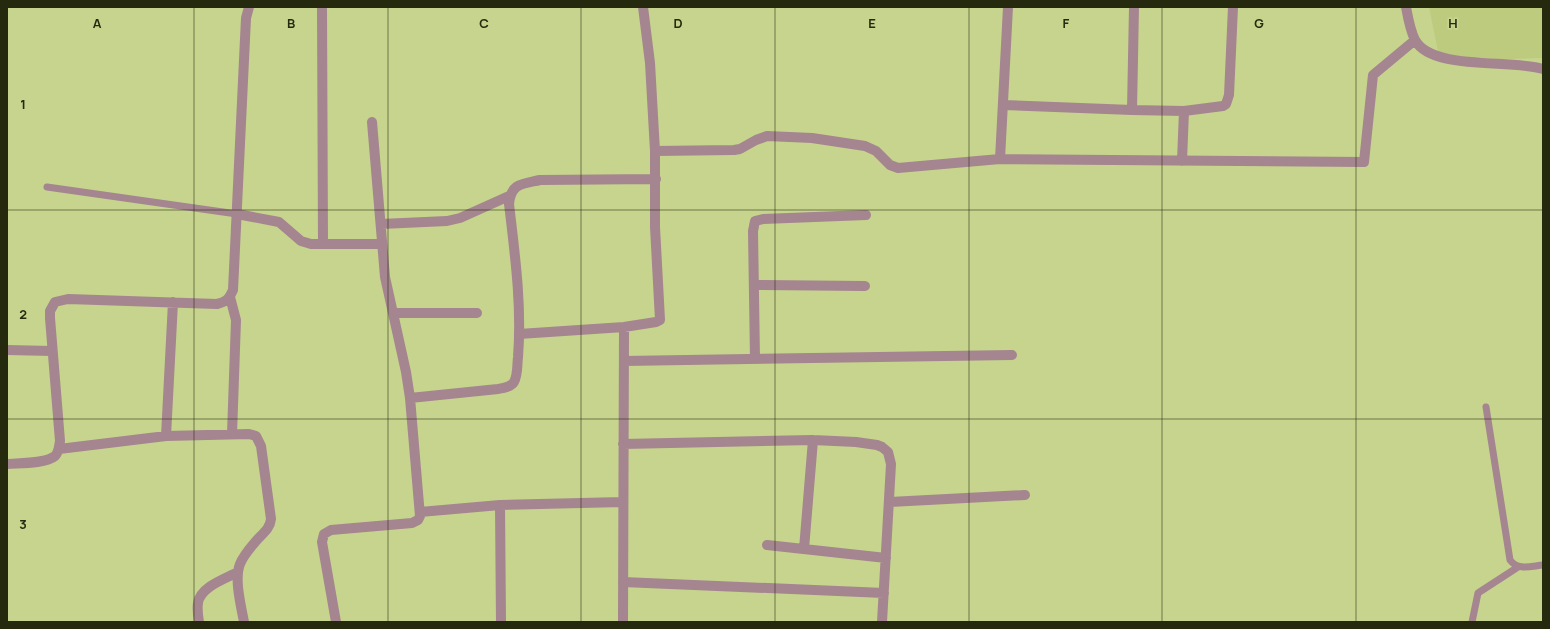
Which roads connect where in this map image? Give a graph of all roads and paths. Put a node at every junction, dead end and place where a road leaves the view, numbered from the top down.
1 (249, 7) edge
2 (322, 7) edge
3 (643, 7) edge
4 (1008, 7) edge
5 (1134, 7) edge
6 (1233, 7) edge
7 (1406, 7) edge
8 (1415, 40) junction
9 (1543, 69) edge
10 (1003, 105) junction
11 (1132, 110) junction
12 (1184, 111) junction
13 (372, 122) dead end
14 (655, 151) junction
15 (1000, 159) junction
16 (1182, 161) junction
17 (656, 179) junction
18 (47, 187) dead end
19 (509, 196) junction
20 (237, 214) junction
21 (866, 215) dead end
22 (381, 224) junction
23 (323, 244) junction
24 (382, 244) junction
25 (754, 285) junction
26 (865, 286) dead end
27 (230, 297) junction
28 (173, 302) junction
29 (393, 313) junction
30 (477, 313) dead end
31 (624, 327) junction
32 (519, 334) junction
33 (7, 350) edge
34 (52, 351) junction
35 (1012, 355) dead end
36 (755, 359) junction
37 (624, 361) junction
38 (410, 398) junction
39 (1486, 406) dead end
40 (232, 434) junction
41 (166, 436) junction
42 (813, 440) junction
43 (623, 444) junction
44 (59, 449) junction
45 (7, 464) edge
46 (1025, 496) dead end
47 (623, 502) junction
48 (890, 502) junction
49 (500, 505) junction
50 (420, 512) junction
51 (767, 545) dead end
52 (804, 549) junction
53 (886, 558) junction
54 (1543, 565) edge
55 (1518, 567) junction
56 (238, 572) junction
57 (623, 582) junction
58 (884, 592) junction
59 (199, 622) edge
60 (244, 622) edge
61 (336, 622) edge
62 (501, 622) edge
63 (623, 622) edge
64 (882, 622) edge
65 (1472, 622) edge

1 - 20 street
2 - 23 street
3 - 14 street
4 - 10 street
5 - 11 street
6 - 12 street
7 - 8 street
8 - 9 street
8 - 16 street
10 - 11 street
10 - 15 street
11 - 12 street
12 - 16 street
13 - 22 street
14 - 15 street
14 - 17 street
15 - 16 street
17 - 19 street
17 - 31 street
18 - 20 lane
19 - 22 street
19 - 32 street
20 - 23 street
20 - 27 street
21 - 25 street
22 - 24 street
23 - 24 street
24 - 29 street
25 - 26 street
25 - 36 street
27 - 28 street
27 - 40 street
28 - 34 street
28 - 41 street
29 - 30 street
29 - 38 street
31 - 32 street
31 - 37 street
32 - 38 street
33 - 34 street
34 - 44 street
35 - 36 street
36 - 37 street
37 - 43 street
38 - 50 street
39 - 55 lane
40 - 41 street
40 - 56 street
41 - 44 street
42 - 43 street
42 - 48 street
42 - 52 street
43 - 47 street
44 - 45 street
46 - 48 street
47 - 49 street
47 - 57 street
48 - 53 street
49 - 50 street
49 - 62 street
50 - 61 street
51 - 52 street
52 - 53 street
53 - 58 street
54 - 55 lane
55 - 65 lane
56 - 59 street
56 - 60 street
57 - 58 street
57 - 63 street
58 - 64 street

